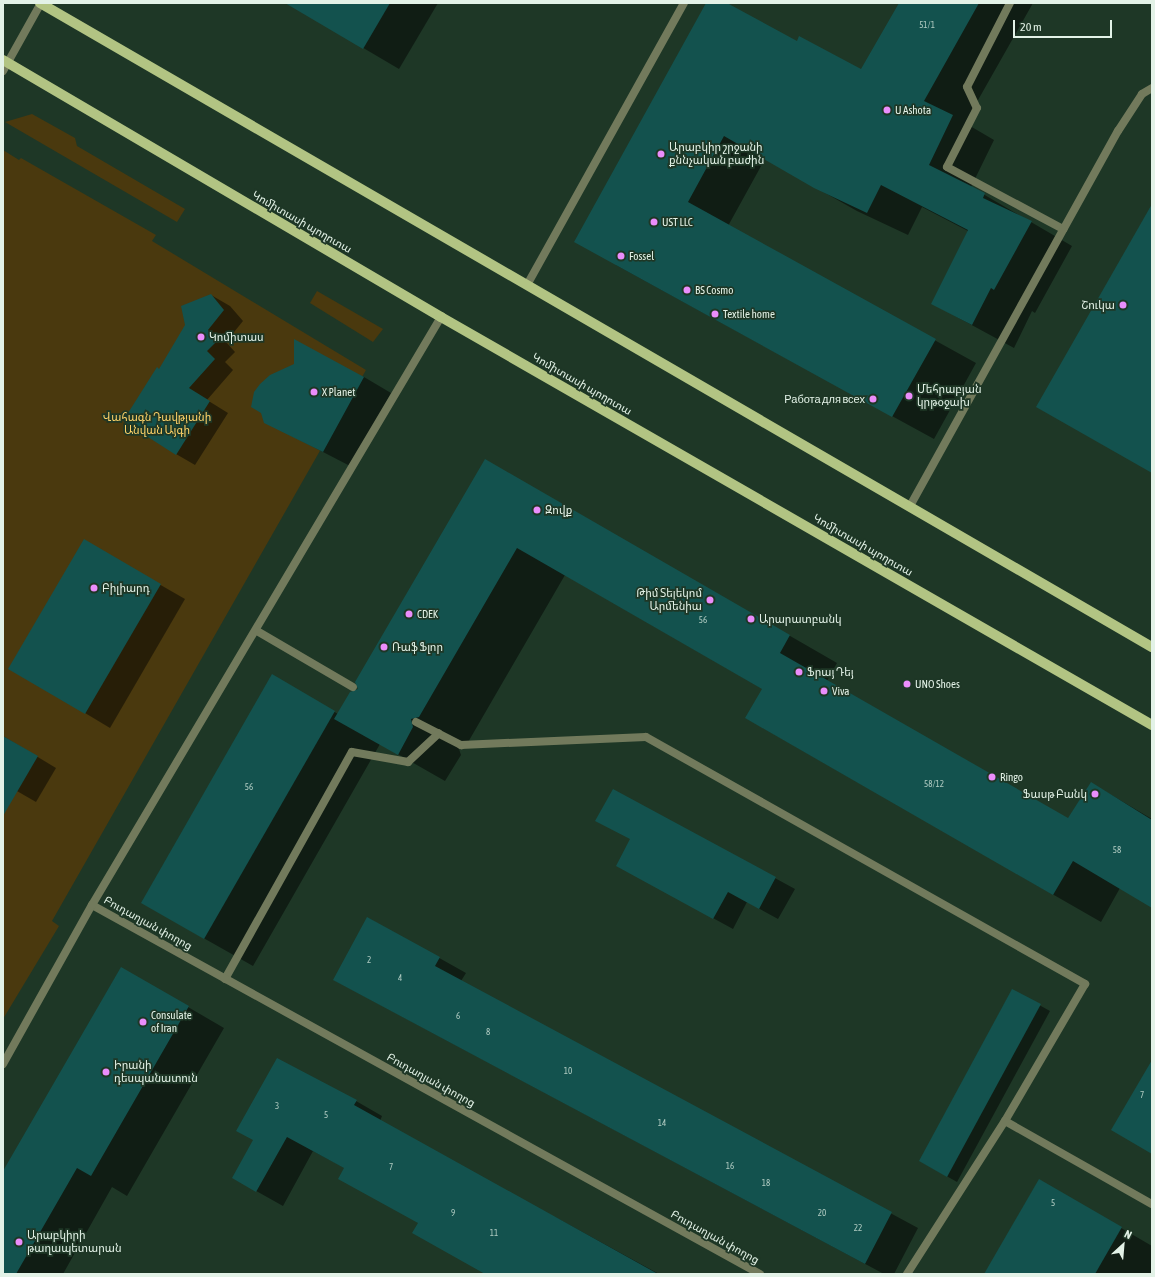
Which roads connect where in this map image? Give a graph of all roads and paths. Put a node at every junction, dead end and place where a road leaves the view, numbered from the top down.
1 (40, 3) edge
2 (684, 3) edge
3 (1010, 3) edge
4 (5, 65) edge
5 (1152, 88) edge
6 (1063, 229) junction
7 (527, 285) junction
8 (441, 317) junction
9 (910, 506) junction
10 (257, 630) junction
11 (1152, 647) edge
12 (353, 687) dead end
13 (416, 722) dead end
14 (1152, 725) edge
15 (439, 733) junction
16 (92, 905) junction
17 (225, 979) junction
18 (3, 1064) edge
19 (1005, 1122) junction
20 (1152, 1204) edge
21 (760, 1274) edge
22 (907, 1274) edge

1 - 4 street
1 - 7 main road
2 - 7 street
3 - 6 street
4 - 8 main road, Կոմիտասի պողոտա
5 - 6 street
6 - 9 street
7 - 9 main road
8 - 10 street
8 - 14 main road, Կոմիտասի պողոտա
9 - 11 main road
10 - 12 street
10 - 16 street
13 - 15 street
15 - 17 street
15 - 19 street
16 - 17 street, Բուդաղյան փողոց
16 - 18 street
17 - 21 street, Բուդաղյան փողոց
19 - 20 street
19 - 22 street

